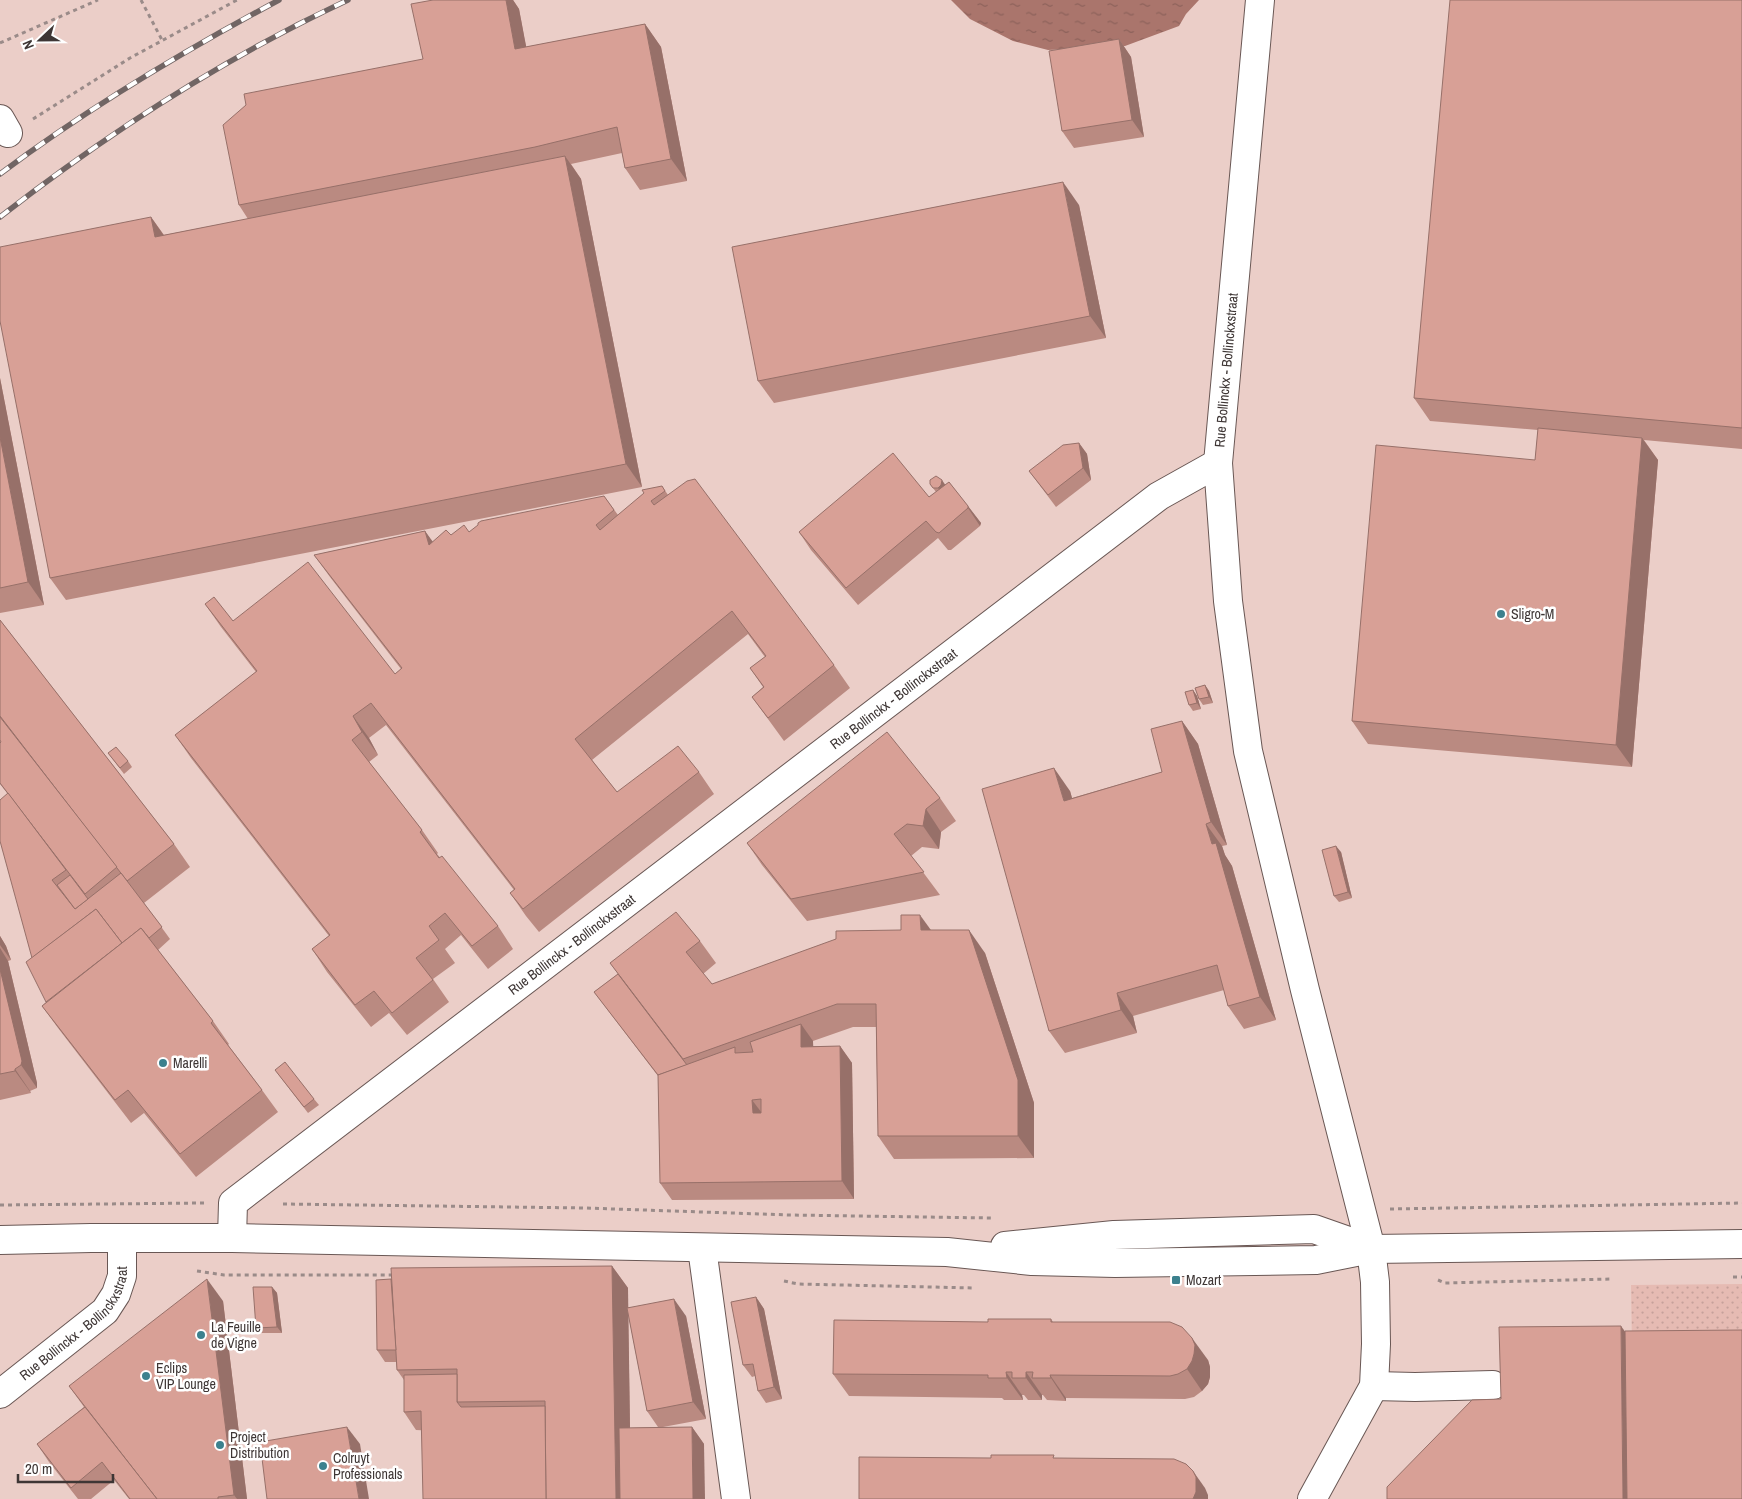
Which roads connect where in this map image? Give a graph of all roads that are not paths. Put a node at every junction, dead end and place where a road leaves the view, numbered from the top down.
1 (1260, 0) edge
2 (1218, 464) junction
3 (122, 1238) junction
4 (232, 1238) junction
5 (0, 1240) edge
6 (1742, 1244) edge
7 (702, 1248) junction
8 (1372, 1249) junction
9 (1494, 1385) dead end
10 (1374, 1386) junction
11 (0, 1394) edge
12 (736, 1499) edge
13 (1312, 1499) edge

1 - 2 street, Rue Bollinckx - Bollinckxstraat
2 - 4 street, Rue Bollinckx - Bollinckxstraat
2 - 8 street
3 - 4 street
3 - 5 street
3 - 11 street, Rue Bollinckx - Bollinckxstraat
4 - 7 street
6 - 8 street
7 - 8 street
7 - 12 street
8 - 10 street
9 - 10 street
10 - 13 street

